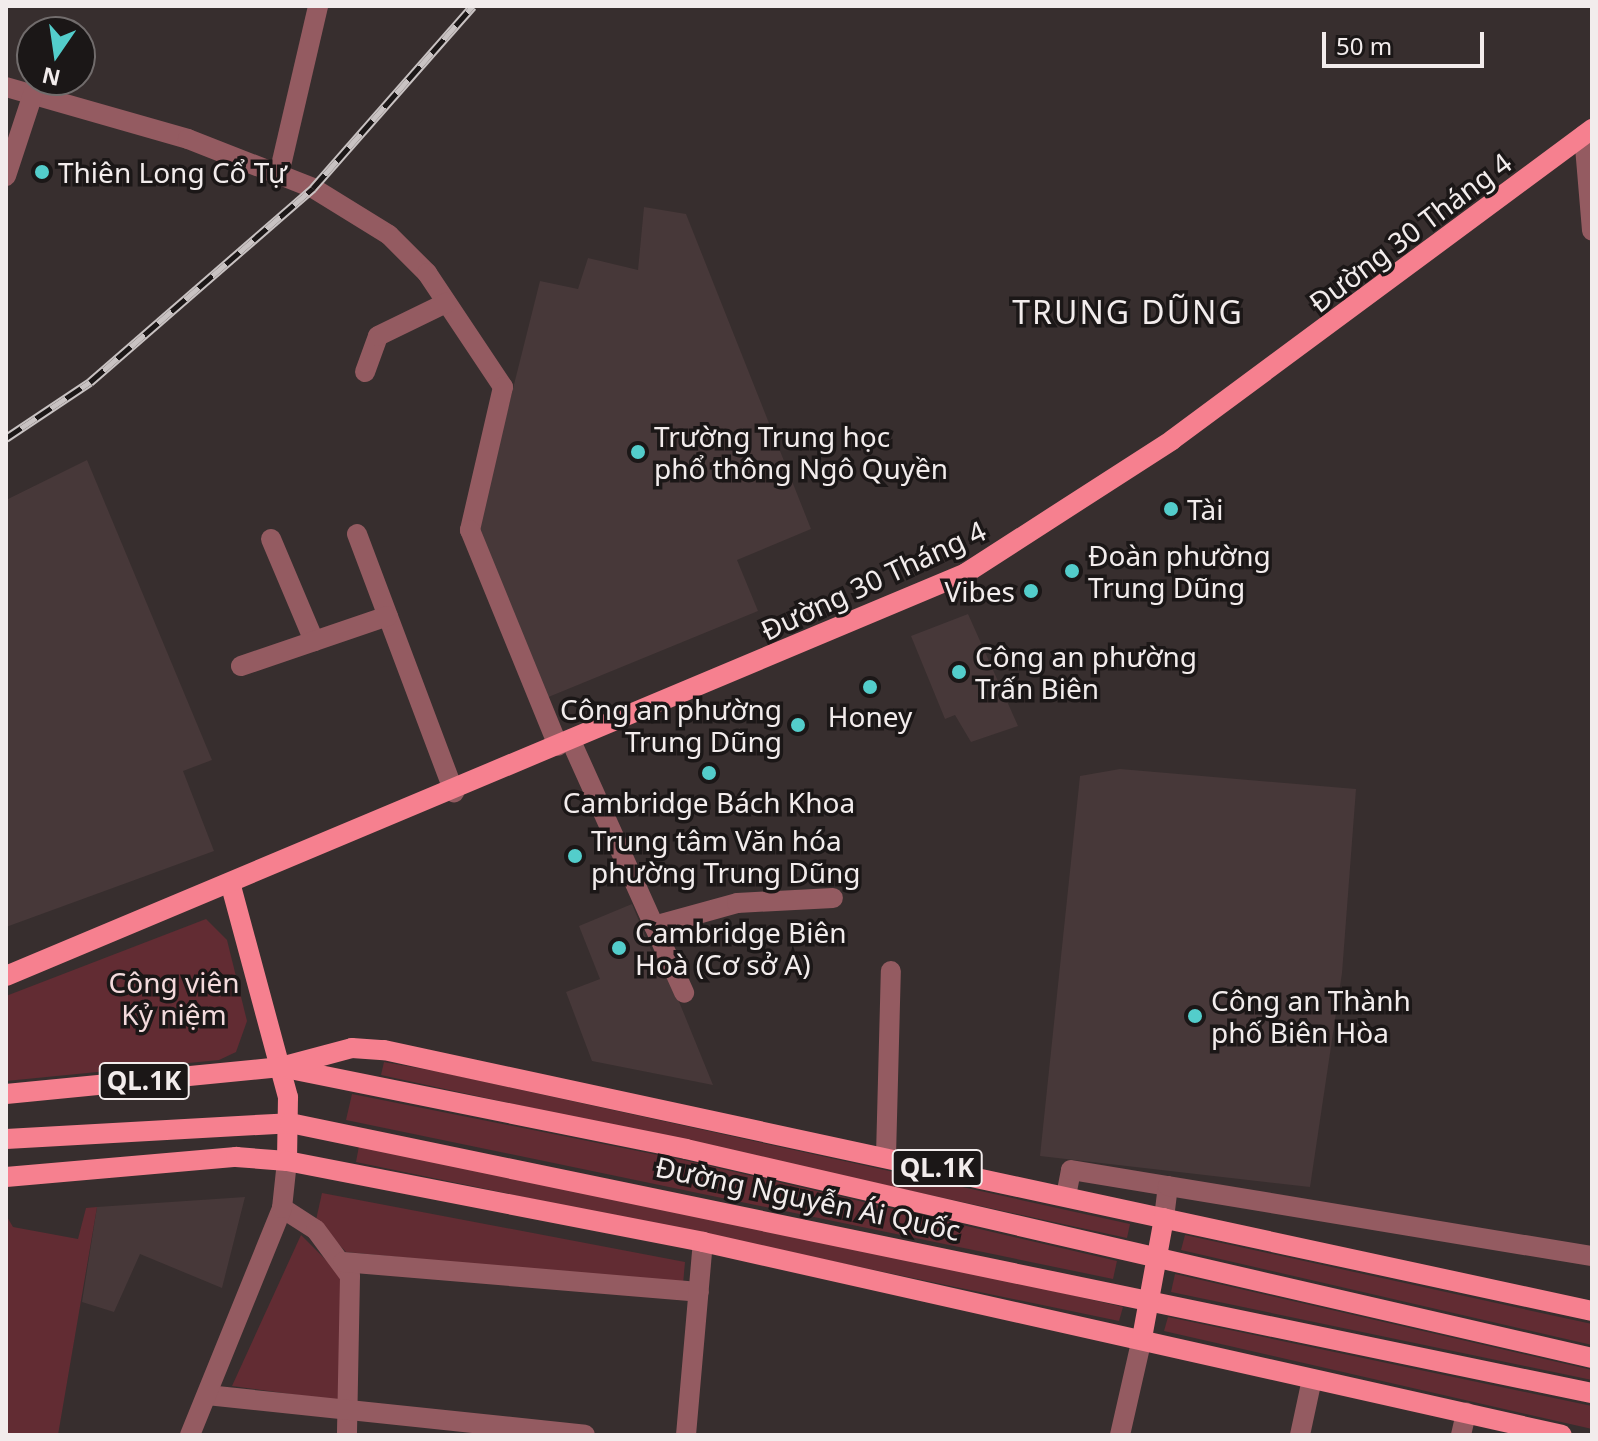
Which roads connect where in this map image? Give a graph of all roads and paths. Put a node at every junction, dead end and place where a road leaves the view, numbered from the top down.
1 (318, 6) edge
2 (32, 96) edge
3 (39, 96) edge
4 (1588, 132) edge
5 (279, 174) junction
6 (6, 176) edge
7 (1592, 231) edge
8 (446, 303) junction
9 (365, 372) dead end
10 (357, 534) dead end
11 (271, 539) dead end
12 (388, 616) junction
13 (314, 641) junction
14 (241, 666) dead end
15 (565, 743) junction
16 (454, 792) junction
17 (231, 886) junction
18 (833, 898) dead end
19 (654, 926) junction
20 (891, 971) dead end
21 (6, 976) edge
22 (684, 993) dead end
23 (281, 1067) junction
24 (6, 1094) edge
25 (290, 1123) junction
26 (6, 1139) edge
27 (886, 1156) junction
28 (287, 1161) junction
29 (6, 1177) edge
30 (1168, 1186) junction
31 (1066, 1196) junction
32 (282, 1208) junction
33 (1164, 1218) junction
34 (703, 1242) junction
35 (1592, 1256) edge
36 (1156, 1257) junction
37 (343, 1262) junction
38 (699, 1292) junction
39 (1148, 1300) junction
40 (1592, 1311) edge
41 (1142, 1338) junction
42 (1592, 1358) edge
43 (1312, 1379) junction
44 (1592, 1393) edge
45 (207, 1395) junction
46 (348, 1409) junction
47 (1466, 1413) junction
48 (190, 1435) edge
49 (347, 1435) edge
50 (585, 1435) edge
51 (686, 1435) edge
52 (1120, 1435) edge
53 (1300, 1435) edge
54 (1461, 1435) edge
55 (1562, 1435) edge

1 - 5 street
2 - 6 street
3 - 5 street
4 - 7 street
4 - 15 main road, Đường 30 Tháng 4
5 - 8 street
8 - 9 street
8 - 15 street
10 - 12 street
11 - 13 street
12 - 13 street
12 - 16 street
13 - 14 street
15 - 16 main road, Đường 30 Tháng 4
15 - 19 street
16 - 17 main road, Đường 30 Tháng 4
17 - 21 main road, Đường 30 Tháng 4
17 - 23 main road
18 - 19 street
19 - 22 street
20 - 27 street
23 - 24 main road, Đường Nguyễn Ái Quốc / QL.1K
23 - 25 main road
23 - 27 main road, Đường Nguyễn Ái Quốc / QL.1K
23 - 36 main road, Đường Nguyễn Ái Quốc / QL.1K
25 - 26 main road, Đường Nguyễn Ái Quốc / QL.1K
25 - 28 main road
25 - 39 main road, Đường Nguyễn Ái Quốc / QL.1K
27 - 31 main road, Đường Nguyễn Ái Quốc / QL.1K
28 - 29 main road
28 - 32 street
28 - 34 main road
30 - 31 street
30 - 33 street
30 - 35 street
31 - 33 main road, Đường Nguyễn Ái Quốc / QL.1K
32 - 37 street
32 - 45 street
33 - 36 main road
33 - 40 main road, Đường Nguyễn Ái Quốc / QL.1K
34 - 38 street
34 - 41 main road
36 - 39 main road
36 - 42 main road, Đường Nguyễn Ái Quốc / QL.1K
37 - 38 street
37 - 46 street
38 - 51 street
39 - 41 main road
39 - 44 main road, Đường Nguyễn Ái Quốc / QL.1K
41 - 43 main road
41 - 52 street
43 - 47 main road
43 - 53 street
45 - 46 street
45 - 48 street
46 - 49 street
46 - 50 street
47 - 54 street
47 - 55 main road

